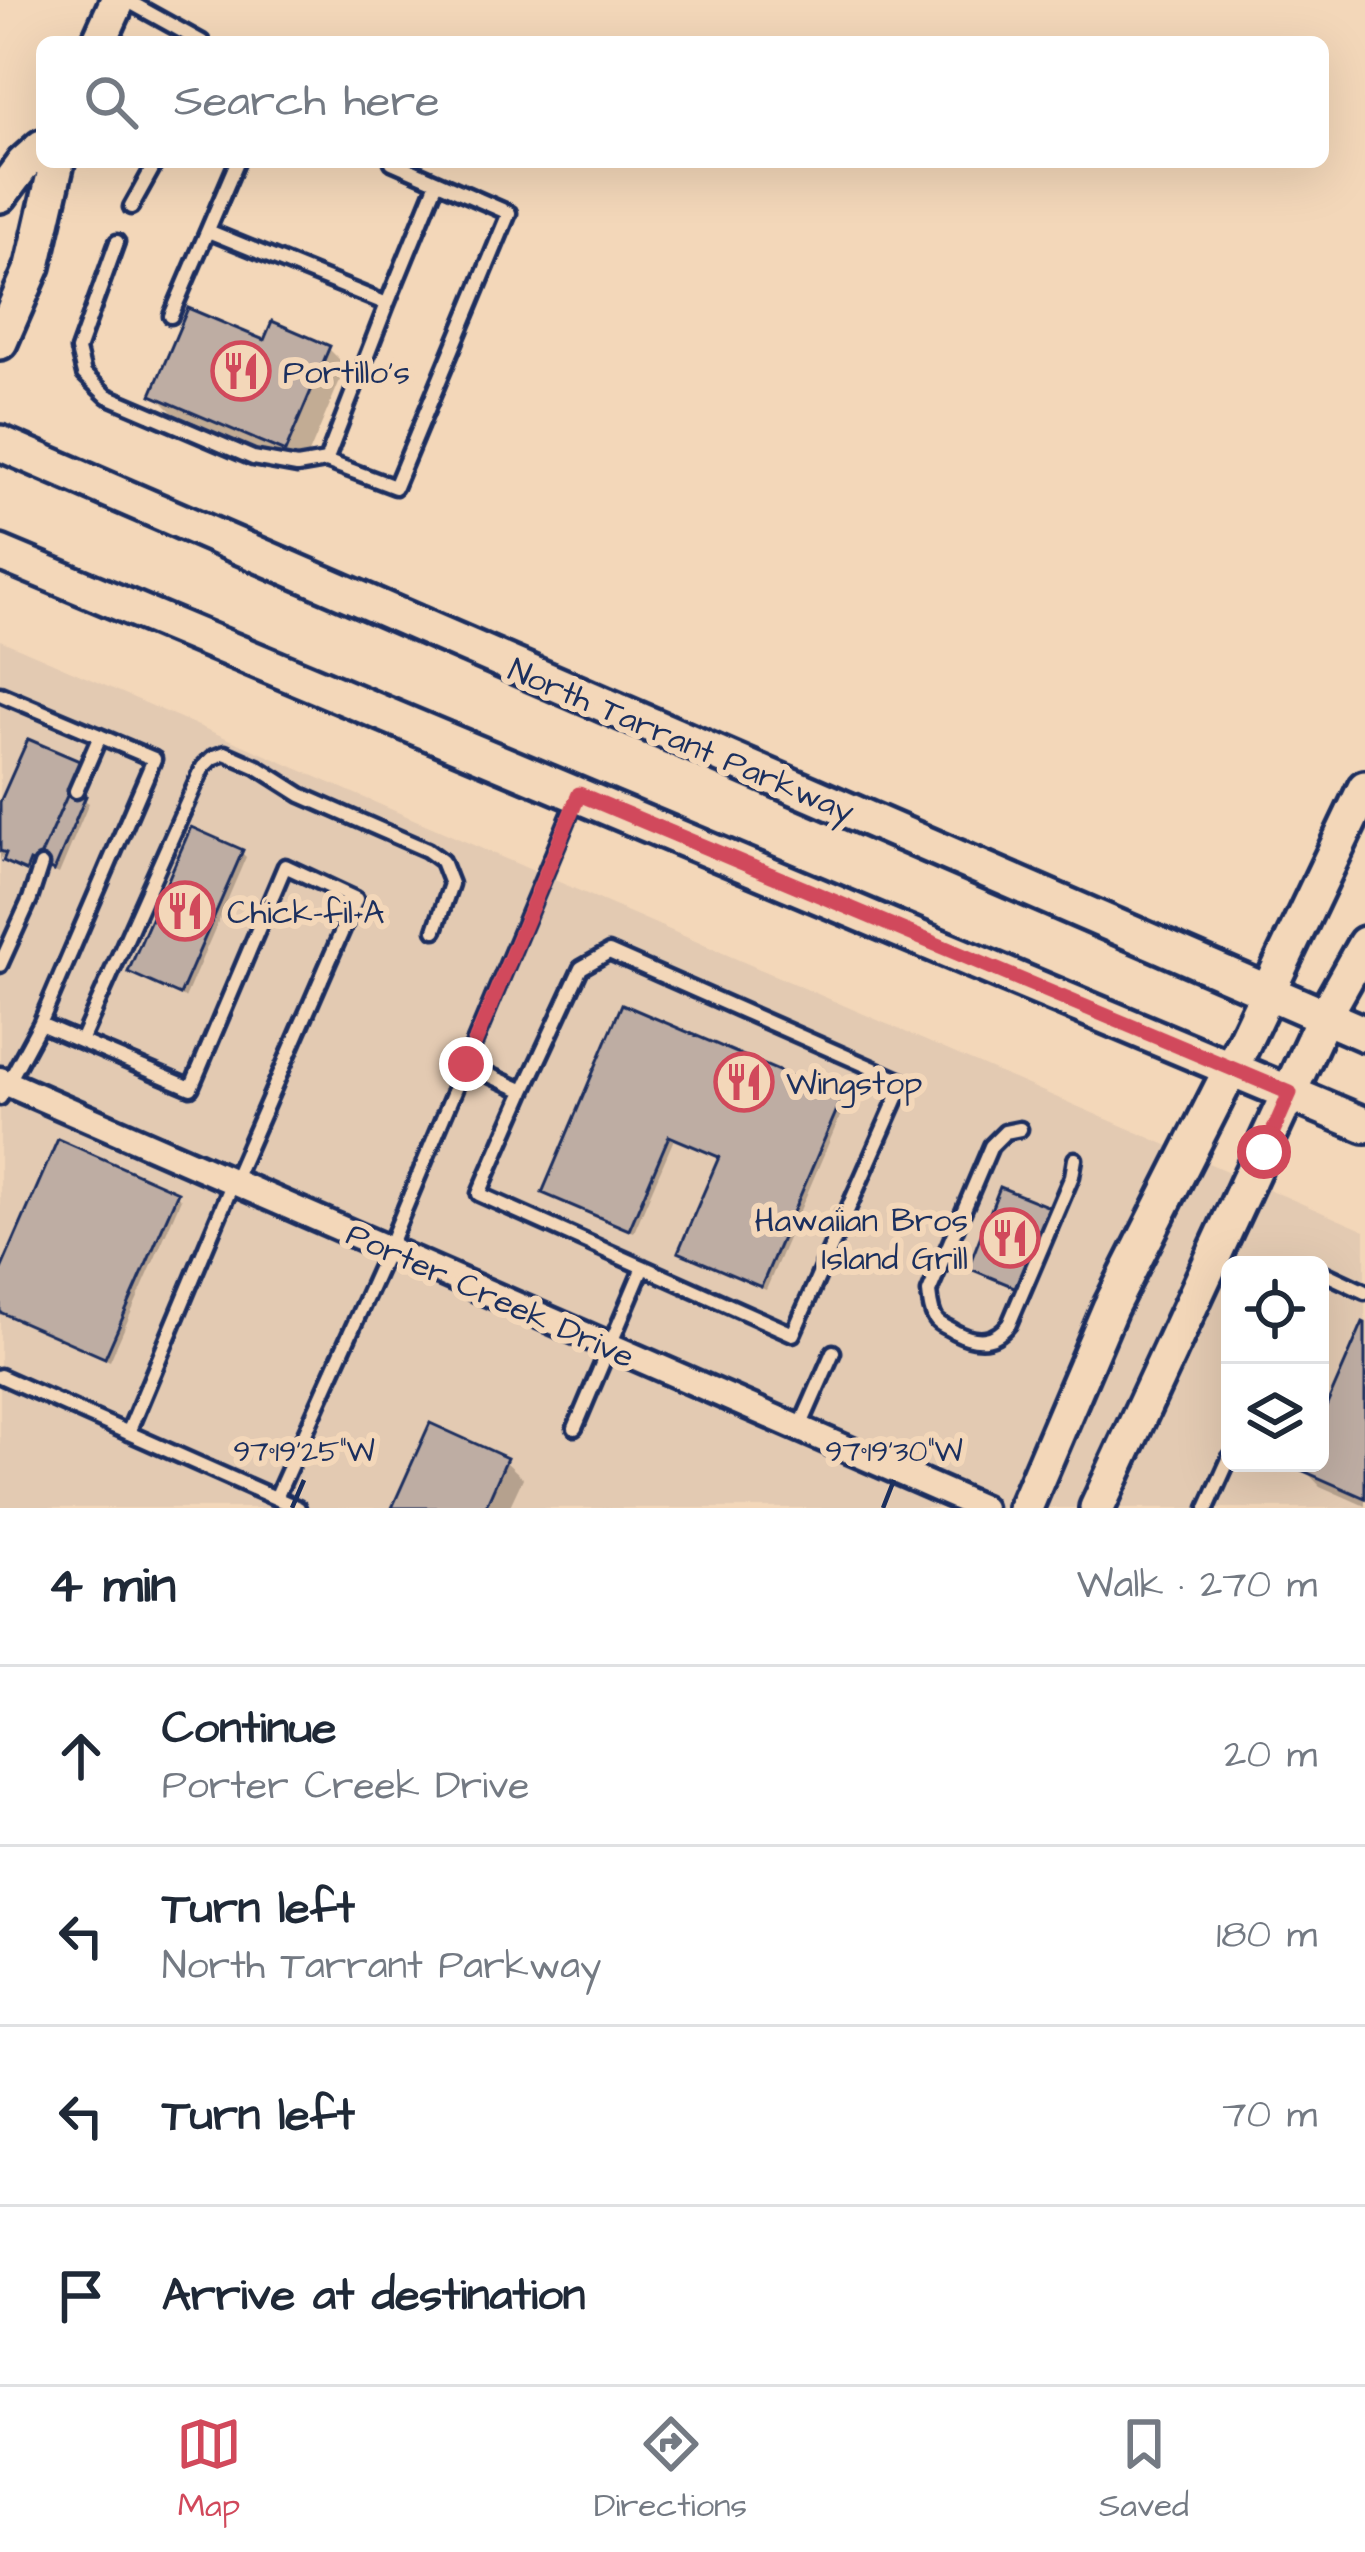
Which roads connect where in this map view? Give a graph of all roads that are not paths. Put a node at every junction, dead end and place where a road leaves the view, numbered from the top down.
1 (122, 0) edge
2 (102, 36) edge
3 (191, 36) edge
4 (36, 152) edge
5 (56, 168) edge
6 (153, 168) edge
7 (234, 168) edge
8 (406, 168) edge
9 (437, 182) junction
10 (0, 195) edge
11 (131, 207) dead end
12 (208, 231) junction
13 (117, 242) dead end
14 (387, 304) junction
15 (171, 316) dead end
16 (0, 342) edge
17 (0, 443) edge
18 (326, 461) junction
19 (0, 554) edge
20 (0, 694) edge
21 (100, 736) junction
22 (1365, 788) edge
23 (76, 791) dead end
24 (579, 794) junction
25 (41, 865) dead end
26 (435, 929) dead end
27 (1365, 944) edge
28 (0, 965) edge
29 (1269, 992) junction
30 (1324, 1017) junction
31 (40, 1024) junction
32 (1365, 1034) edge
33 (81, 1041) junction
34 (466, 1064) junction
35 (1231, 1070) junction
36 (2, 1087) edge
37 (524, 1090) junction
38 (1290, 1093) junction
39 (1365, 1125) edge
40 (1020, 1129) dead end
41 (1076, 1159) dead end
42 (233, 1182) junction
43 (388, 1249) junction
44 (643, 1267) junction
45 (1329, 1274) edge
46 (1365, 1292) edge
47 (611, 1346) junction
48 (833, 1352) dead end
49 (0, 1376) edge
50 (574, 1428) dead end
51 (800, 1429) junction
52 (128, 1433) junction
53 (1223, 1472) edge
54 (276, 1498) junction
55 (298, 1508) edge
56 (982, 1508) edge
57 (1025, 1508) edge
58 (1097, 1508) edge
59 (1207, 1508) edge

1 - 2 main road
1 - 3 lane
4 - 10 main road
5 - 16 main road
6 - 11 lane
7 - 12 lane
8 - 9 lane
9 - 14 lane
9 - 18 lane
12 - 14 lane
12 - 15 lane
13 - 18 lane
14 - 18 lane
17 - 29 main road, North Tarrant Parkway
19 - 24 main road
20 - 21 lane
21 - 23 lane
21 - 31 lane
22 - 29 main road
24 - 34 lane
24 - 35 main road
25 - 28 lane
26 - 33 lane
27 - 30 main road
29 - 30 main road, North Tarrant Parkway
29 - 35 main road
30 - 32 main road, North Tarrant Parkway
30 - 38 main road
31 - 33 lane
31 - 36 lane
33 - 42 lane
34 - 37 lane
34 - 43 lane
35 - 38 main road
35 - 57 main road
36 - 42 street, Porter Creek Drive
37 - 44 lane
37 - 44 lane
38 - 39 main road
38 - 58 main road
40 - 41 lane
42 - 43 street, Porter Creek Drive
42 - 52 lane
43 - 47 street, Porter Creek Drive
43 - 54 lane
44 - 47 lane
45 - 46 lane
47 - 50 lane
47 - 51 street, Porter Creek Drive
48 - 51 lane
49 - 52 lane
51 - 56 street, Porter Creek Drive
52 - 54 lane
53 - 59 lane
54 - 55 lane

